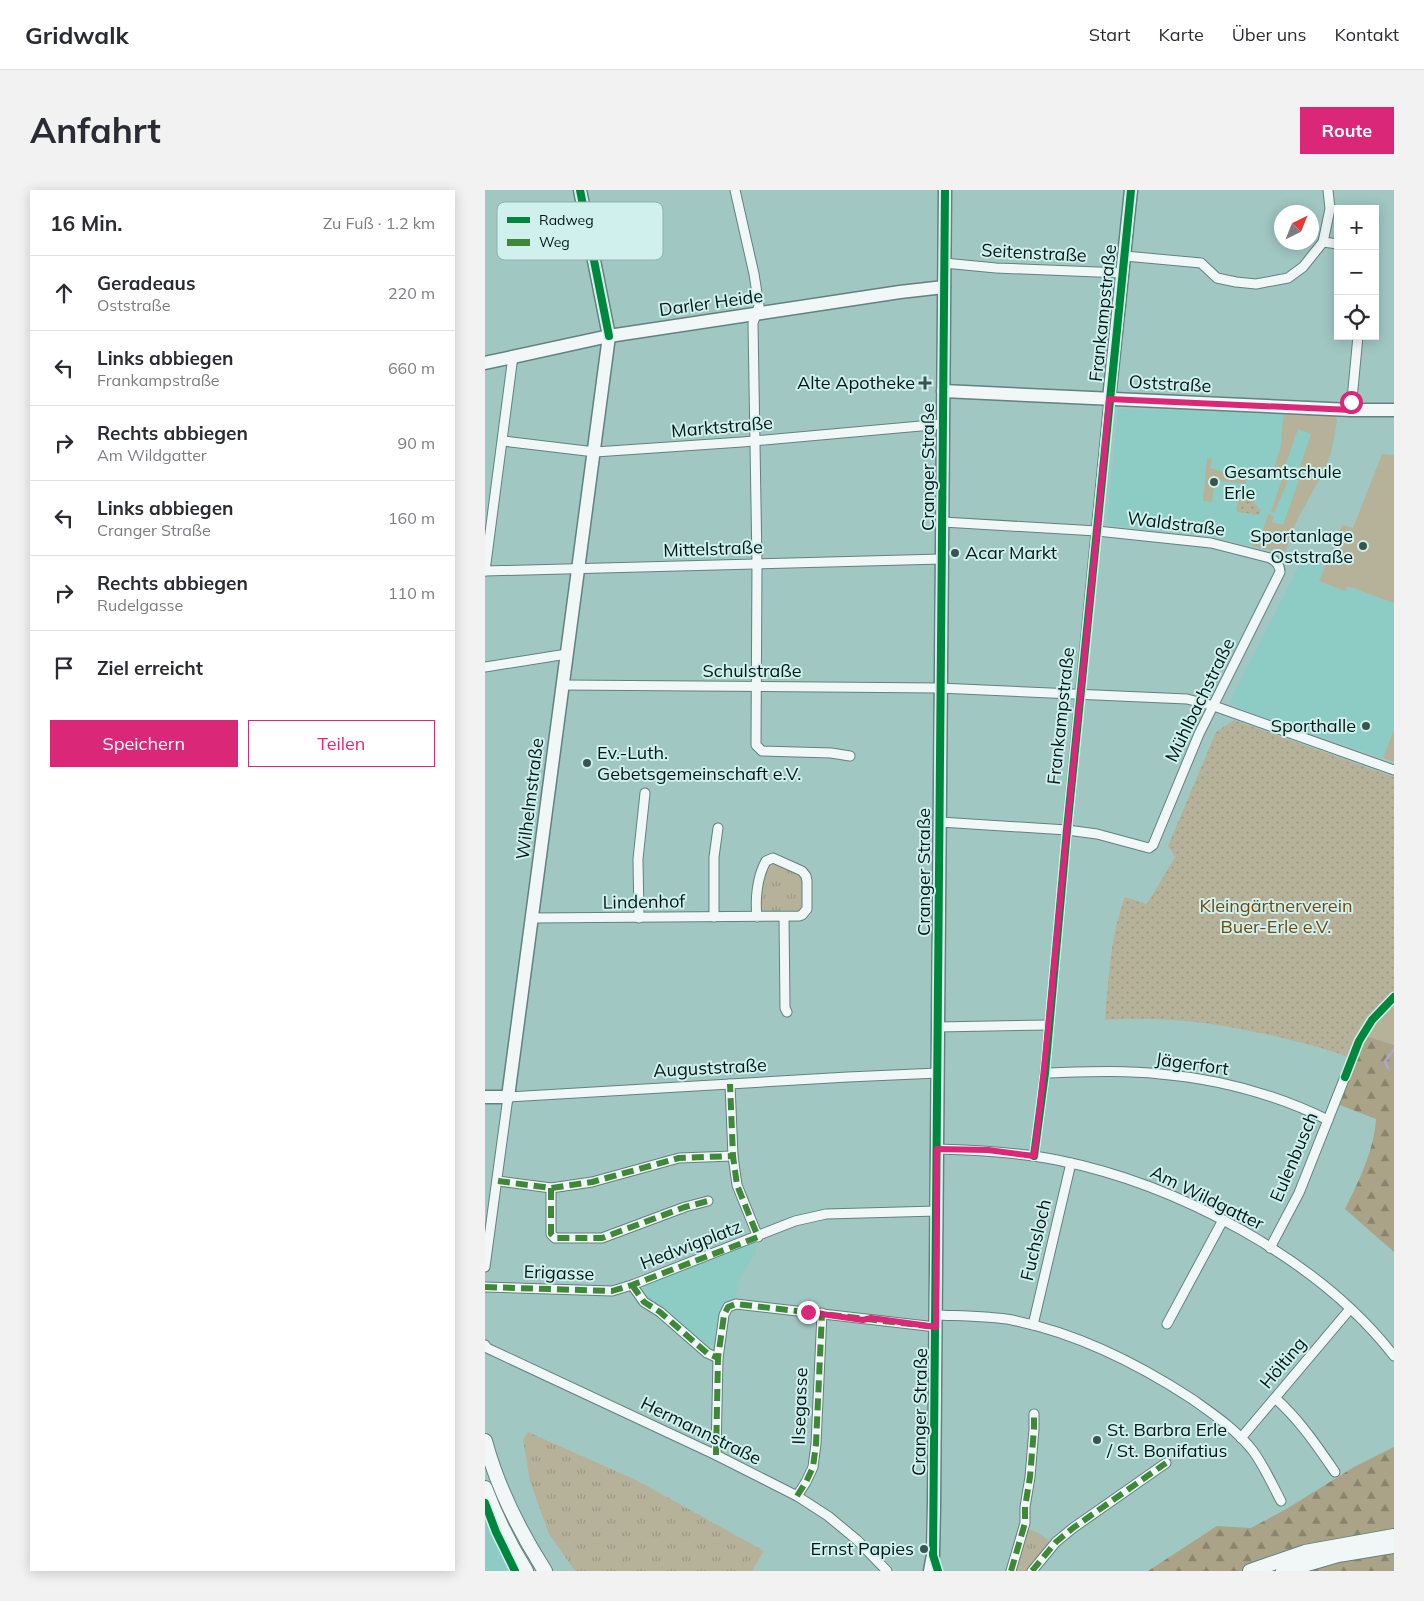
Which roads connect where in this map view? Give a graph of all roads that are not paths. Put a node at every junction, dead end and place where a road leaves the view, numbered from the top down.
1 (735, 190) edge
2 (945, 190) edge
3 (1131, 190) edge
4 (1328, 190) edge
5 (1334, 210) edge
6 (1323, 242) junction
7 (1334, 243) edge
8 (1125, 256) junction
9 (594, 260) edge
10 (944, 264) junction
11 (1122, 273) junction
12 (944, 287) junction
13 (755, 314) junction
14 (609, 336) junction
15 (1358, 340) edge
16 (513, 356) junction
17 (485, 363) edge
18 (943, 391) junction
19 (1109, 399) junction
20 (1351, 410) junction
21 (1394, 410) edge
22 (943, 424) junction
23 (503, 441) junction
24 (754, 441) junction
25 (595, 452) junction
26 (943, 522) junction
27 (1097, 531) junction
28 (942, 558) junction
29 (757, 564) junction
30 (1280, 567) joint
31 (579, 569) junction
32 (485, 571) edge
33 (567, 654) junction
34 (485, 667) edge
35 (562, 685) junction
36 (756, 688) junction
37 (941, 688) junction
38 (1080, 695) junction
39 (1214, 706) junction
40 (850, 756) dead end
41 (1394, 770) edge
42 (645, 793) dead end
43 (940, 822) junction
44 (718, 828) dead end
45 (1067, 830) junction
46 (714, 917) junction
47 (757, 917) junction
48 (783, 917) junction
49 (532, 918) junction
50 (639, 918) junction
51 (787, 1012) dead end
52 (1049, 1025) junction
53 (937, 1026) junction
54 (938, 1073) junction
55 (1045, 1073) junction
56 (1345, 1077) dead end
57 (730, 1084) junction
58 (485, 1097) edge
59 (508, 1097) junction
60 (1328, 1120) junction
61 (937, 1149) junction
62 (733, 1156) junction
63 (1034, 1156) junction
64 (1071, 1163) junction
65 (498, 1181) junction
66 (551, 1188) junction
67 (708, 1201) dead end
68 (937, 1210) junction
69 (1223, 1220) junction
70 (757, 1237) junction
71 (1270, 1248) junction
72 (485, 1267) edge
73 (485, 1286) edge
74 (631, 1286) junction
75 (1350, 1309) junction
76 (821, 1314) junction
77 (936, 1321) junction
78 (1167, 1324) dead end
79 (1033, 1325) junction
80 (485, 1345) edge
81 (1394, 1356) edge
82 (718, 1358) junction
83 (1275, 1398) junction
84 (1034, 1414) dead end
85 (1241, 1438) junction
86 (485, 1441) edge
87 (716, 1456) junction
88 (1166, 1464) dead end
89 (1335, 1472) dead end
90 (485, 1488) edge
91 (797, 1496) junction
92 (1281, 1501) dead end
93 (1394, 1536) edge
94 (1394, 1546) edge
95 (933, 1555) junction
96 (526, 1571) edge
97 (545, 1571) edge
98 (887, 1571) edge
99 (930, 1571) edge
100 (938, 1571) edge
101 (1011, 1571) edge
102 (1032, 1571) edge
103 (1250, 1571) edge
104 (1283, 1571) edge

1 - 13 street
2 - 10 street, Cranger Straße
3 - 8 street, Frankampstraße
4 - 5 street
5 - 6 street
6 - 7 street
6 - 8 street
8 - 11 street, Frankampstraße
9 - 14 street, Wilhelmstraße
10 - 11 street, Seitenstraße
10 - 12 street, Cranger Straße
11 - 19 street, Frankampstraße
12 - 13 street, Darler Heide
12 - 18 street, Cranger Straße
13 - 14 street, Darler Heide
13 - 24 street
14 - 16 street, Darler Heide
14 - 25 street, Wilhelmstraße
15 - 20 street
16 - 17 street, Darler Heide
16 - 23 street
18 - 19 street, Oststraße
18 - 22 street, Cranger Straße
19 - 20 street, Oststraße
19 - 27 street, Frankampstraße
20 - 21 street, Oststraße
22 - 24 street, Marktstraße
22 - 26 street, Cranger Straße
23 - 25 street, Marktstraße
23 - 32 street
24 - 25 street, Marktstraße
24 - 29 street
25 - 31 street, Wilhelmstraße
26 - 27 street, Waldstraße
26 - 28 street, Cranger Straße
27 - 30 street, Waldstraße
27 - 38 street, Frankampstraße
28 - 29 street, Mittelstraße
28 - 37 street, Cranger Straße
29 - 31 street, Mittelstraße
29 - 36 street
30 - 39 street, Mühlbachstraße
31 - 32 street, Mittelstraße
31 - 33 street, Wilhelmstraße
33 - 34 street
33 - 35 street, Wilhelmstraße
35 - 36 street, Schulstraße
35 - 49 street, Wilhelmstraße
36 - 37 street, Schulstraße
36 - 40 street
37 - 38 street, Schulstraße
37 - 43 street, Cranger Straße
38 - 39 street, Schulstraße
38 - 45 street, Frankampstraße
39 - 41 street, Schulstraße
39 - 45 street, Mühlbachstraße
42 - 50 street
43 - 45 street
43 - 53 street, Cranger Straße
44 - 46 street
45 - 52 street, Frankampstraße
46 - 47 street, Lindenhof
46 - 50 street, Lindenhof
47 - 48 street, Lindenhof
47 - 48 street, Lindenhof
48 - 51 street
49 - 50 street, Lindenhof
49 - 59 street, Wilhelmstraße
52 - 53 street
52 - 55 street, Frankampstraße
53 - 54 street, Cranger Straße
54 - 57 street, Auguststraße
54 - 61 street, Cranger Straße
55 - 60 street, Jägerfort
55 - 63 street, Frankampstraße
56 - 60 street, Eulenbusch
57 - 59 street, Auguststraße
57 - 62 street
58 - 59 street, Auguststraße
59 - 65 street, Wilhelmstraße
60 - 71 street, Eulenbusch
61 - 63 street, Am Wildgatter
61 - 68 street, Cranger Straße
62 - 66 street
62 - 70 street
63 - 64 street, Am Wildgatter
64 - 69 street, Am Wildgatter
64 - 79 street, Fuchsloch
65 - 66 street
65 - 72 street, Wilhelmstraße
66 - 67 street
68 - 70 street, Hedwigplatz
68 - 77 street, Cranger Straße
69 - 71 street, Am Wildgatter
69 - 78 street
70 - 74 street, Hedwigplatz
71 - 75 street, Am Wildgatter
73 - 74 street, Erigasse
74 - 82 street, Hedwigplatz
75 - 81 street, Am Wildgatter
75 - 83 street, Hölting
76 - 77 street
76 - 82 street
76 - 91 street, Ilsegasse
77 - 79 street
77 - 95 street, Cranger Straße
79 - 85 street
80 - 87 street, Hermannstraße
82 - 87 street
83 - 85 street, Hölting
83 - 89 street
84 - 101 street
85 - 92 street
86 - 97 main road
87 - 91 street, Hermannstraße
88 - 102 street
90 - 96 main road
91 - 98 street, Hermannstraße
93 - 103 main road
94 - 104 main road
95 - 99 street, Cranger Straße
95 - 100 street, Cranger Straße

